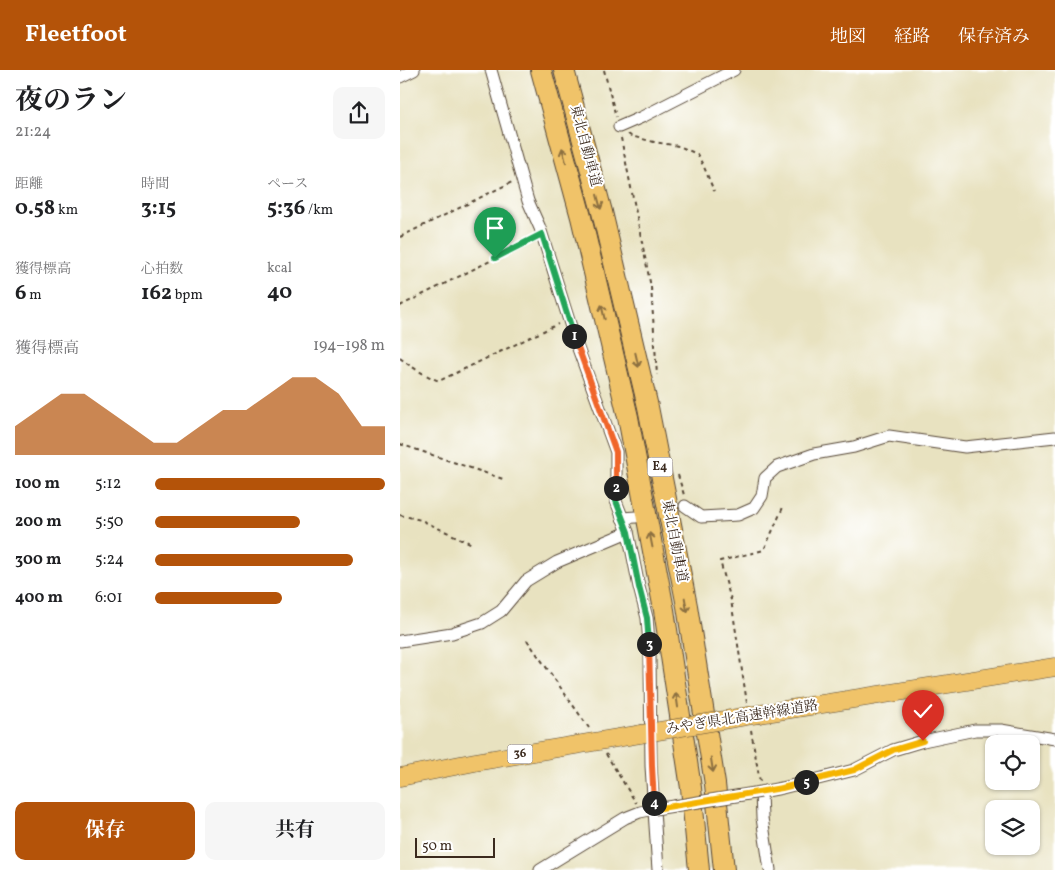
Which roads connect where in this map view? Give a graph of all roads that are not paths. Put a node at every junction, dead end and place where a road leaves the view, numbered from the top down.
1 (414, 70) edge
2 (491, 70) edge
3 (541, 70) edge
4 (564, 70) edge
5 (734, 70) edge
6 (400, 77) edge
7 (618, 126) road end
8 (1055, 437) edge
9 (686, 506) road end
10 (636, 517) dead end
11 (622, 518) junction
12 (628, 532) junction
13 (400, 642) edge
14 (1055, 667) edge
15 (1055, 739) edge
16 (400, 777) edge
17 (761, 792) junction
18 (655, 809) junction
19 (540, 870) edge
20 (658, 870) edge
21 (699, 870) edge
22 (724, 870) edge
23 (770, 870) edge

1 - 6 street
2 - 11 street
21 -> 3 highway, 東北自動車道 / E4
4 -> 22 highway, 東北自動車道 / E4
5 - 7 street
8 - 9 street
10 - 11 street
11 - 12 street
12 - 13 street
12 - 18 street
14 - 16 main road, みやぎ県北高速幹線道路 / 36, bridge
15 - 17 street
17 - 18 street, bridge
17 - 23 street
18 - 19 street
18 - 20 street

